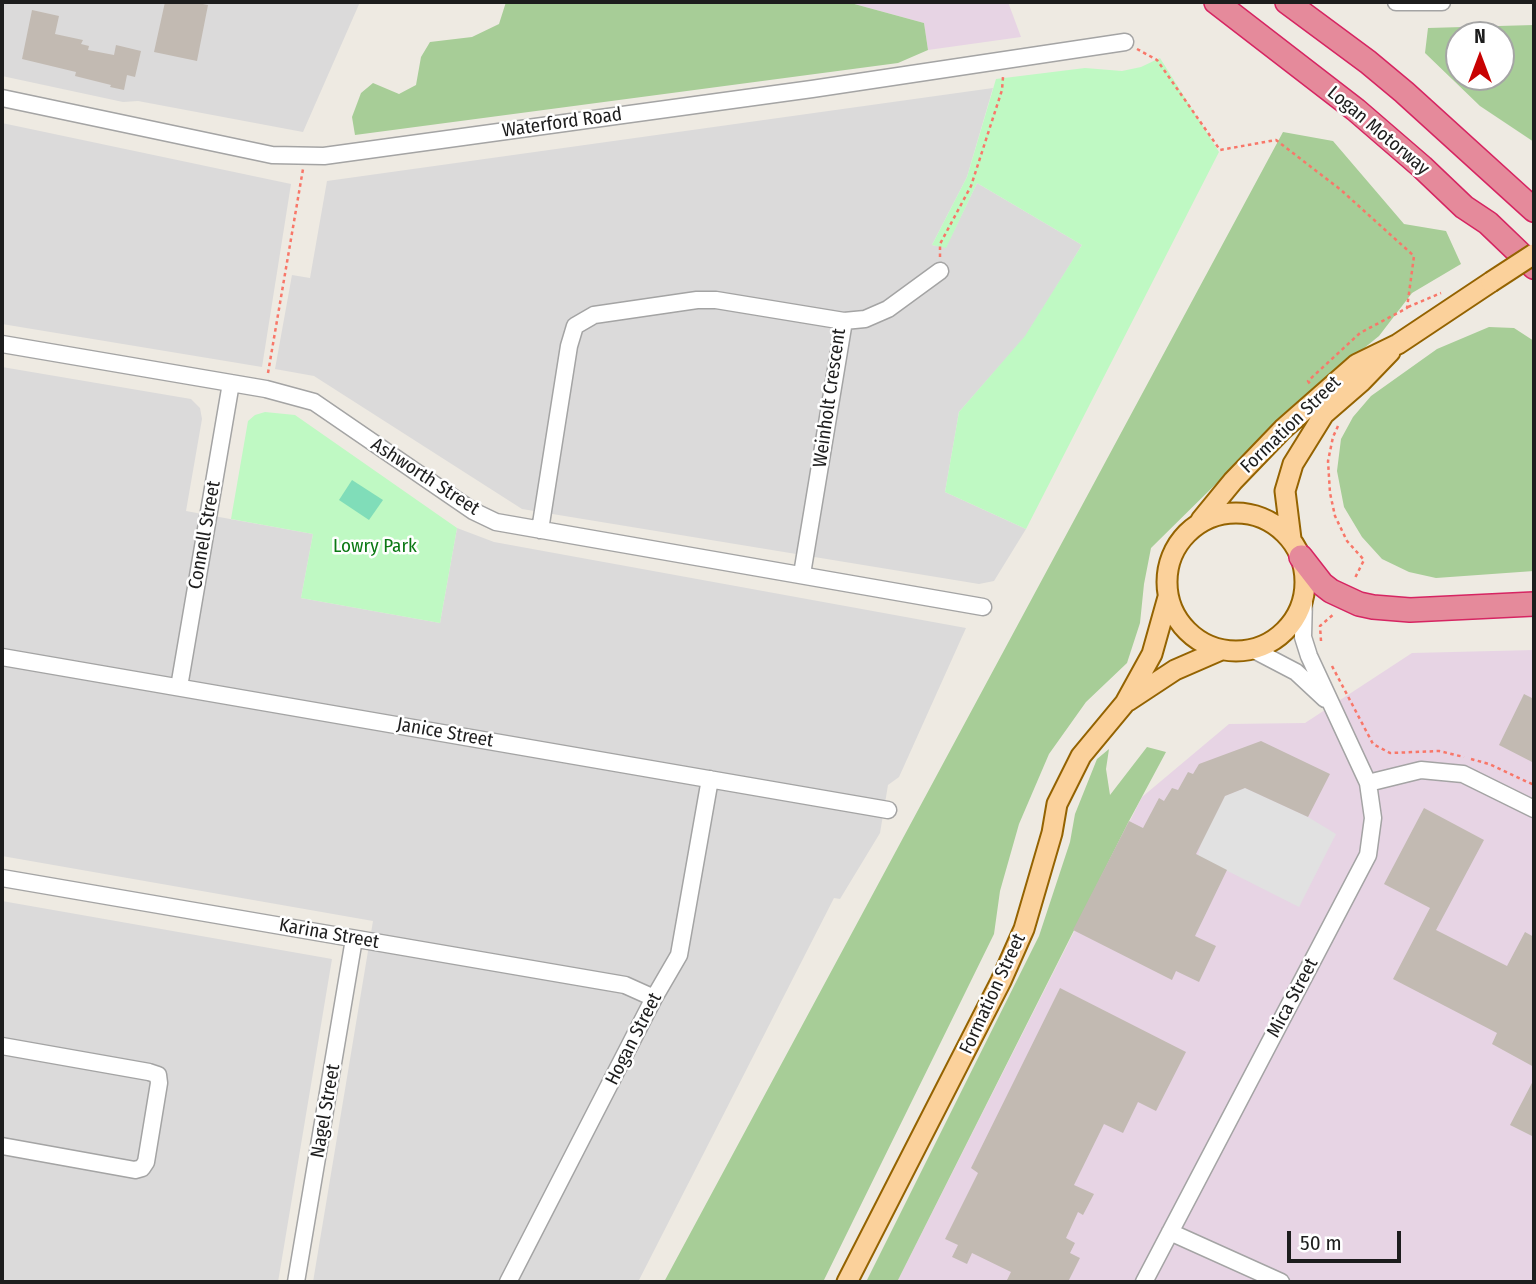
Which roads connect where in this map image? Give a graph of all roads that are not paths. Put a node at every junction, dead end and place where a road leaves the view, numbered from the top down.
1 (1216, 2) edge
2 (1287, 2) edge
3 (1396, 2) edge
4 (1442, 2) edge
5 (1125, 42) road end
6 (2, 98) edge
7 (1464, 207) junction
8 (1534, 210) edge
9 (1534, 254) edge
10 (1534, 267) edge
11 (940, 271) road end
12 (1534, 282) edge
13 (844, 321) junction
14 (2, 344) edge
15 (231, 383) junction
16 (1326, 401) junction
17 (1198, 523) junction
18 (540, 530) junction
19 (1296, 548) junction
20 (802, 574) junction
21 (1168, 597) junction
22 (1304, 597) junction
23 (1534, 604) edge
24 (983, 607) dead end
25 (1252, 649) junction
26 (1221, 650) junction
27 (2, 657) edge
28 (179, 687) junction
29 (1125, 703) junction
30 (1332, 705) junction
31 (710, 779) junction
32 (1368, 783) junction
33 (1534, 809) edge
34 (888, 810) dead end
35 (2, 878) edge
36 (354, 939) junction
37 (654, 999) junction
38 (2, 1046) edge
39 (2, 1146) edge
40 (1170, 1233) junction
41 (296, 1282) edge
42 (509, 1282) edge
43 (847, 1282) edge
44 (1144, 1282) edge
45 (1281, 1282) edge

1 - 7 highway, Logan Motorway
2 - 8 highway
3 - 4 street
5 - 6 street, Waterford Road
7 - 10 highway, Logan Motorway
7 - 12 highway
9 - 16 main road, Formation Street, bridge
11 - 13 street
13 - 18 street, Weinholt Crescent
13 - 20 street, Weinholt Crescent
14 - 15 street, Ashworth Street
15 - 18 street, Ashworth Street
15 - 28 street, Connell Street
16 - 17 main road, Formation Street
16 - 19 main road, Formation Street
17 - 19 main road
17 - 21 main road
18 - 20 street, Ashworth Street
19 - 22 main road
19 - 23 highway
20 - 24 street, Ashworth Street
21 - 26 main road
21 - 29 main road, Formation Street
22 - 25 main road
22 - 30 street, Mica Street
25 - 26 main road
25 - 30 street, Mica Street
26 - 29 main road, Formation Street
27 - 28 street, Janice Street
28 - 31 street, Janice Street
29 - 43 main road, Formation Street
30 - 32 street, Mica Street
31 - 34 street, Janice Street
31 - 37 street, Hogan Street
32 - 33 street
32 - 40 street, Mica Street
35 - 36 street, Karina Street
36 - 37 street, Karina Street
36 - 41 street, Nagel Street
37 - 42 street, Hogan Street
38 - 39 street
40 - 44 street, Mica Street
40 - 45 street

